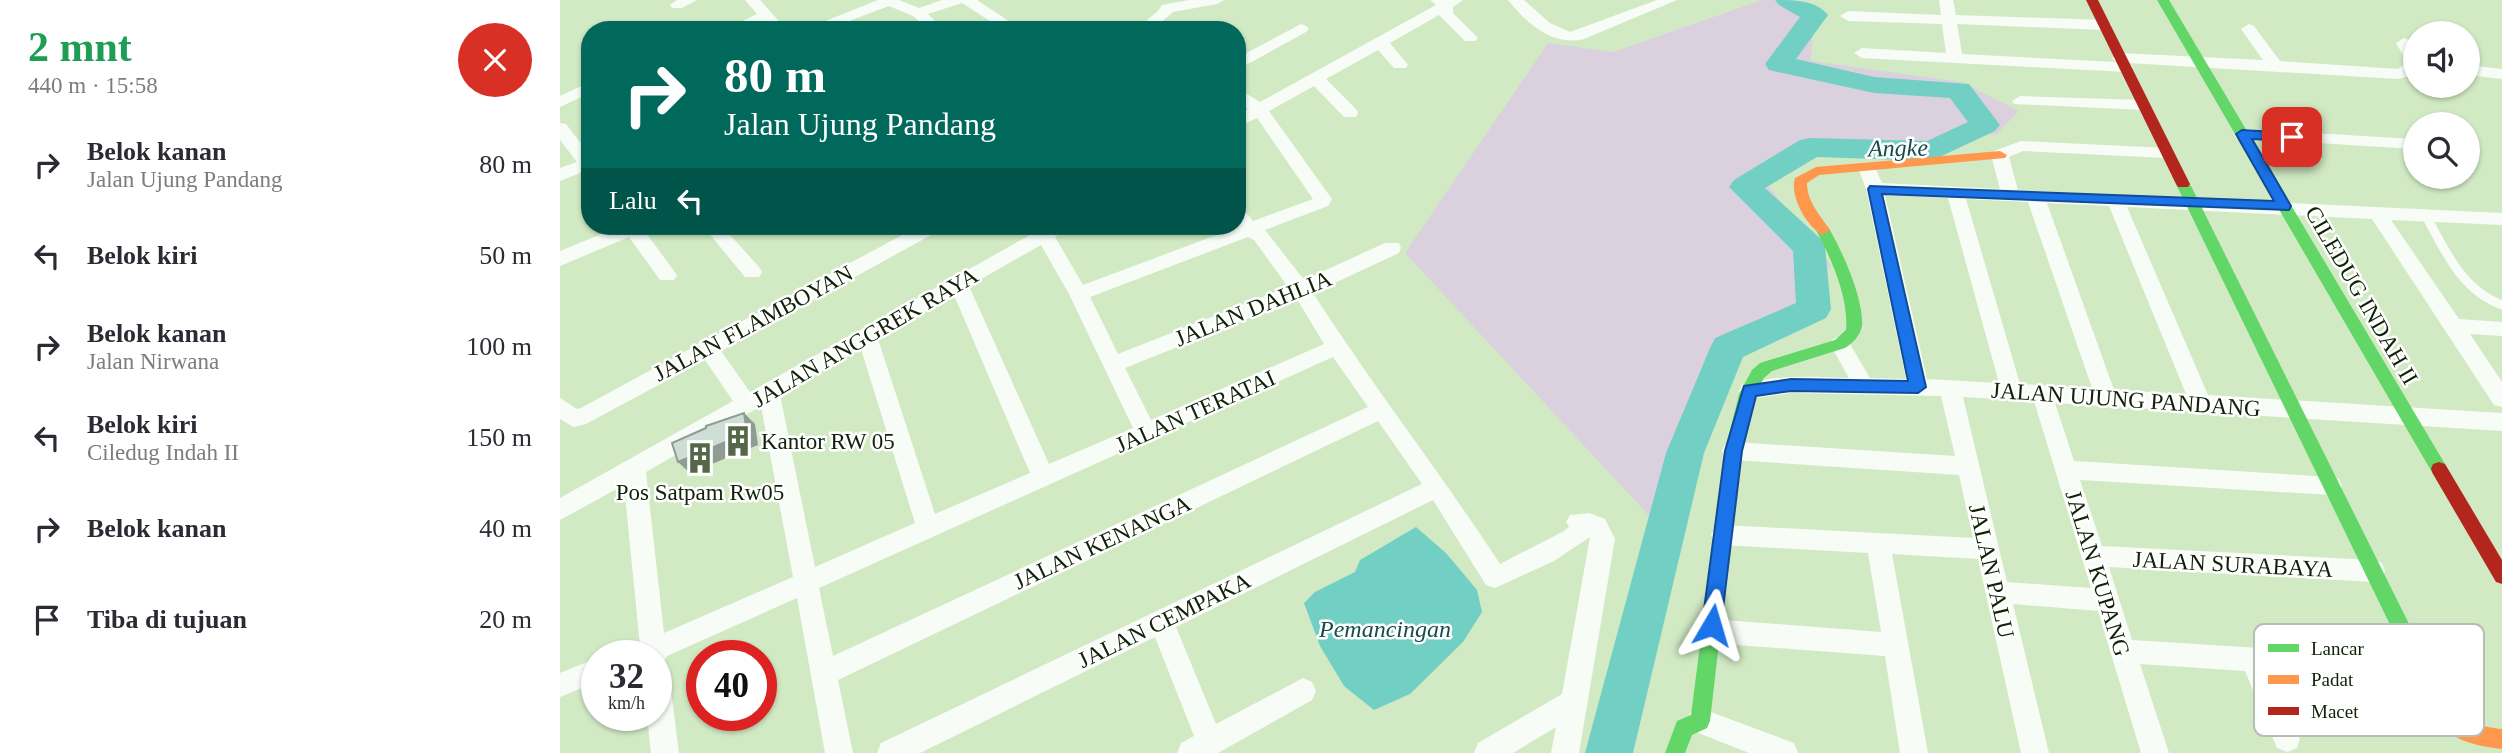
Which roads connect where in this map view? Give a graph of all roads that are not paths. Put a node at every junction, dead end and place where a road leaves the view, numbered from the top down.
1 (752, 0) edge
2 (956, 0) edge
3 (967, 0) edge
4 (1217, 0) edge
5 (1543, 0) edge
6 (1670, 0) edge
7 (1882, 0) edge
8 (1946, 0) edge
9 (2092, 0) edge
10 (2163, 0) edge
11 (1446, 2) edge
12 (1161, 4) edge
13 (1520, 4) edge
14 (918, 13) junction
15 (765, 16) junction
16 (1848, 16) dead end
17 (1886, 17) junction
18 (1950, 19) junction
19 (753, 21) edge
20 (770, 21) edge
21 (833, 21) edge
22 (927, 21) edge
23 (1001, 21) edge
24 (1154, 21) edge
25 (2104, 25) junction
26 (1301, 29) dead end
27 (2249, 29) dead end
28 (1470, 38) dead end
29 (1381, 43) junction
30 (1862, 53) dead end
31 (1955, 59) junction
32 (1246, 60) edge
33 (2200, 61) junction
34 (2122, 62) junction
35 (1400, 65) dead end
36 (2275, 65) junction
37 (2480, 71) edge
38 (2403, 73) edge
39 (2502, 74) edge
40 (1317, 79) junction
41 (581, 92) edge
42 (1246, 100) edge
43 (2020, 101) dead end
44 (560, 103) edge
45 (2143, 105) junction
46 (1259, 109) junction
47 (1350, 113) dead end
48 (1246, 117) edge
49 (560, 128) edge
50 (2242, 134) junction
51 (2403, 143) edge
52 (2166, 153) junction
53 (2000, 155) junction
54 (581, 156) edge
55 (1867, 167) junction
56 (581, 168) edge
57 (560, 176) edge
58 (1875, 189) junction
59 (1955, 192) junction
60 (2010, 195) junction
61 (2035, 196) junction
62 (2115, 199) junction
63 (2193, 203) junction
64 (2284, 206) junction
65 (2376, 211) junction
66 (2425, 214) junction
67 (2502, 219) edge
68 (1246, 225) edge
69 (1251, 231) junction
70 (1246, 233) edge
71 (616, 235) edge
72 (640, 235) edge
73 (720, 235) edge
74 (916, 235) edge
75 (1036, 235) edge
76 (1044, 235) edge
77 (1240, 235) edge
78 (1392, 248) dead end
79 (560, 259) edge
80 (752, 272) dead end
81 (667, 275) dead end
82 (958, 284) junction
83 (1301, 290) junction
84 (1079, 294) junction
85 (2502, 305) edge
86 (2453, 326) junction
87 (2502, 328) edge
88 (867, 336) junction
89 (1840, 344) junction
90 (707, 346) junction
91 (1337, 347) junction
92 (1113, 365) junction
93 (1864, 386) junction
94 (1918, 387) junction
95 (1950, 388) junction
96 (769, 391) junction
97 (1750, 391) junction
98 (2012, 392) junction
99 (2042, 394) junction
100 (2501, 396) edge
101 (2106, 398) junction
102 (747, 404) junction
103 (2200, 404) junction
104 (2292, 409) junction
105 (1381, 410) junction
106 (567, 412) edge
107 (2408, 418) junction
108 (2502, 422) edge
109 (1146, 433) junction
110 (1733, 451) junction
111 (1969, 466) junction
112 (634, 468) junction
113 (2066, 470) junction
114 (1044, 478) junction
115 (2331, 486) junction
116 (1437, 487) junction
117 (560, 510) edge
118 (928, 528) junction
119 (1723, 535) junction
120 (1878, 543) junction
121 (1986, 549) junction
122 (2093, 556) junction
123 (2373, 571) junction
124 (2502, 576) edge
125 (808, 581) junction
126 (1997, 592) junction
127 (2106, 600) junction
128 (1161, 622) junction
129 (2399, 624) edge
130 (1711, 631) junction
131 (653, 640) edge
132 (1896, 645) junction
133 (2123, 651) junction
134 (672, 652) edge
135 (2253, 658) edge
136 (823, 674) junction
137 (581, 676) edge
138 (560, 684) edge
139 (1303, 691) dead end
140 (1572, 703) junction
141 (1700, 721) junction
142 (663, 731) edge
143 (2286, 736) edge
144 (2483, 736) edge
145 (2287, 739) dead end
146 (2502, 739) edge
147 (1200, 748) edge
148 (665, 753) edge
149 (839, 753) edge
150 (891, 753) edge
151 (1488, 753) edge
152 (1565, 753) edge
153 (1675, 753) edge
154 (1784, 753) edge
155 (1914, 753) edge
156 (2035, 753) edge
157 (2155, 753) edge

1 - 15 street
2 - 14 street
3 - 23 street
4 - 12 street
5 - 13 street
6 - 13 street
7 - 17 street
8 - 18 street
9 - 25 street
10 - 33 street, CILEDUG INDAH II
11 - 28 street
11 - 29 street
12 - 24 street
14 - 21 street
14 - 22 street
15 - 19 street
15 - 20 street
16 - 17 street
17 - 18 street
18 - 25 street
18 - 31 street
25 - 34 street
26 - 32 street
27 - 36 street
29 - 35 street
29 - 40 street
30 - 31 street
31 - 34 street
33 - 34 street
33 - 36 street
33 - 50 street, CILEDUG INDAH II
34 - 45 street
36 - 38 street
37 - 39 street
40 - 46 street
40 - 47 street
41 - 44 street
42 - 46 street
43 - 45 street
45 - 52 street
46 - 48 street
46 - 69 street
49 - 54 street
50 - 51 street
50 - 64 street, CILEDUG INDAH II
52 - 53 street
52 - 63 street
53 - 55 street
53 - 60 street
55 - 58 street
55 - 89 street
56 - 57 street
58 - 59 street
58 - 94 street
59 - 60 street
59 - 98 street
60 - 61 street
61 - 62 street
61 - 101 street
62 - 63 street
62 - 103 street
63 - 64 street
63 - 104 street
64 - 65 street
64 - 107 street, CILEDUG INDAH II
65 - 66 street
65 - 86 street
66 - 67 street
66 - 85 lane
68 - 69 street
69 - 70 street
69 - 83 street
71 - 79 street
72 - 81 street
73 - 80 street
74 - 90 street, JALAN FLAMBOYAN
75 - 82 street, JALAN ANGGREK RAYA
76 - 84 street
77 - 84 street
78 - 83 street, JALAN DAHLIA
82 - 88 street, JALAN ANGGREK RAYA
82 - 114 street
83 - 91 street
83 - 92 street, JALAN DAHLIA
84 - 92 street
86 - 87 street
86 - 100 street
88 - 96 street, JALAN ANGGREK RAYA
88 - 118 street
89 - 93 street
89 - 97 street
90 - 102 street
90 - 106 street, JALAN FLAMBOYAN
91 - 105 street
91 - 109 street, JALAN TERATAI
92 - 109 street
93 - 94 street, JALAN UJUNG PANDANG
93 - 97 street, JALAN UJUNG PANDANG
94 - 95 street, JALAN UJUNG PANDANG
95 - 98 street, JALAN UJUNG PANDANG
95 - 111 street, JALAN PALU
96 - 102 street, JALAN ANGGREK RAYA
96 - 125 street
97 - 110 street
98 - 99 street, JALAN UJUNG PANDANG
99 - 101 street, JALAN UJUNG PANDANG
99 - 113 street, JALAN KUPANG
101 - 103 street, JALAN UJUNG PANDANG
102 - 112 street, JALAN ANGGREK RAYA
103 - 104 street, JALAN UJUNG PANDANG
104 - 107 street, JALAN UJUNG PANDANG
104 - 115 street
105 - 116 street
105 - 136 street, JALAN KENANGA
107 - 108 street, JALAN UJUNG PANDANG
107 - 124 street, CILEDUG INDAH II
109 - 114 street, JALAN TERATAI
110 - 111 street
110 - 119 street
111 - 121 street, JALAN PALU
112 - 117 street, JALAN ANGGREK RAYA
112 - 131 street
113 - 115 street
113 - 122 street, JALAN KUPANG
114 - 118 street, JALAN TERATAI
115 - 123 street
116 - 128 street, JALAN CEMPAKA
116 - 140 street
118 - 125 street, JALAN TERATAI
119 - 120 street
119 - 130 street
120 - 121 street
120 - 132 street
121 - 126 street, JALAN PALU
122 - 123 street, JALAN SURABAYA
122 - 127 street, JALAN KUPANG
123 - 129 street
125 - 134 street, JALAN TERATAI
125 - 136 street
126 - 127 street
126 - 156 street, JALAN PALU
127 - 133 street, JALAN KUPANG
128 - 147 street
128 - 150 street, JALAN CEMPAKA
130 - 132 street
130 - 141 street
132 - 155 street
133 - 135 street
133 - 157 street, JALAN KUPANG
136 - 149 street
137 - 138 street
139 - 147 street
140 - 151 street
140 - 152 street
141 - 153 street
141 - 154 street
142 - 148 street
143 - 145 street
144 - 146 street

